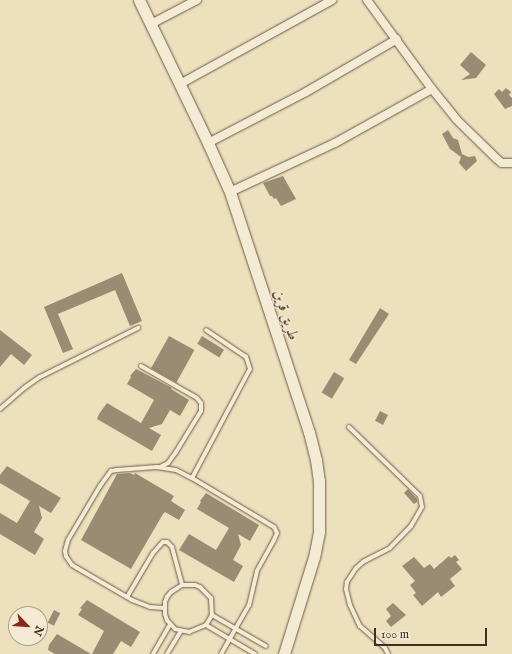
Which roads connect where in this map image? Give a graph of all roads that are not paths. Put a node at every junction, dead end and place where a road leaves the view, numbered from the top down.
1 (139, 0) edge
2 (197, 0) edge
3 (332, 0) edge
4 (367, 0) edge
5 (151, 24) junction
6 (397, 39) junction
7 (180, 84) junction
8 (432, 89) junction
9 (208, 143) junction
10 (512, 163) edge
11 (230, 192) junction
12 (138, 328) dead end
13 (206, 330) dead end
14 (141, 366) dead end
15 (0, 409) edge
16 (349, 427) dead end
17 (157, 468) junction
18 (192, 478) junction
19 (182, 585) junction
20 (127, 597) junction
21 (164, 608) junction
22 (212, 615) junction
23 (170, 625) junction
24 (206, 626) junction
25 (236, 628) junction
26 (181, 631) junction
27 (229, 639) junction
28 (266, 646) dead end
29 (153, 654) edge
30 (167, 654) edge
31 (221, 654) edge
32 (254, 654) edge
33 (284, 654) edge
34 (388, 654) edge

1 - 5 street, طريق قرين
2 - 5 street
3 - 7 street
4 - 6 street
5 - 7 street, طريق قرين
6 - 8 street
6 - 9 street
7 - 9 street, طريق قرين
8 - 10 street
8 - 11 street
9 - 11 street, طريق قرين
11 - 33 street, طريق قرين
12 - 15 lane
13 - 18 lane
14 - 17 lane
16 - 34 lane
17 - 18 lane
17 - 20 lane
18 - 25 lane
19 - 20 lane
19 - 21 lane
19 - 22 lane
20 - 21 lane
21 - 23 lane
22 - 24 lane
22 - 25 lane
23 - 26 lane
23 - 29 lane
24 - 26 lane
24 - 27 lane
25 - 27 lane
25 - 28 lane
26 - 30 lane
27 - 31 lane
27 - 32 lane

